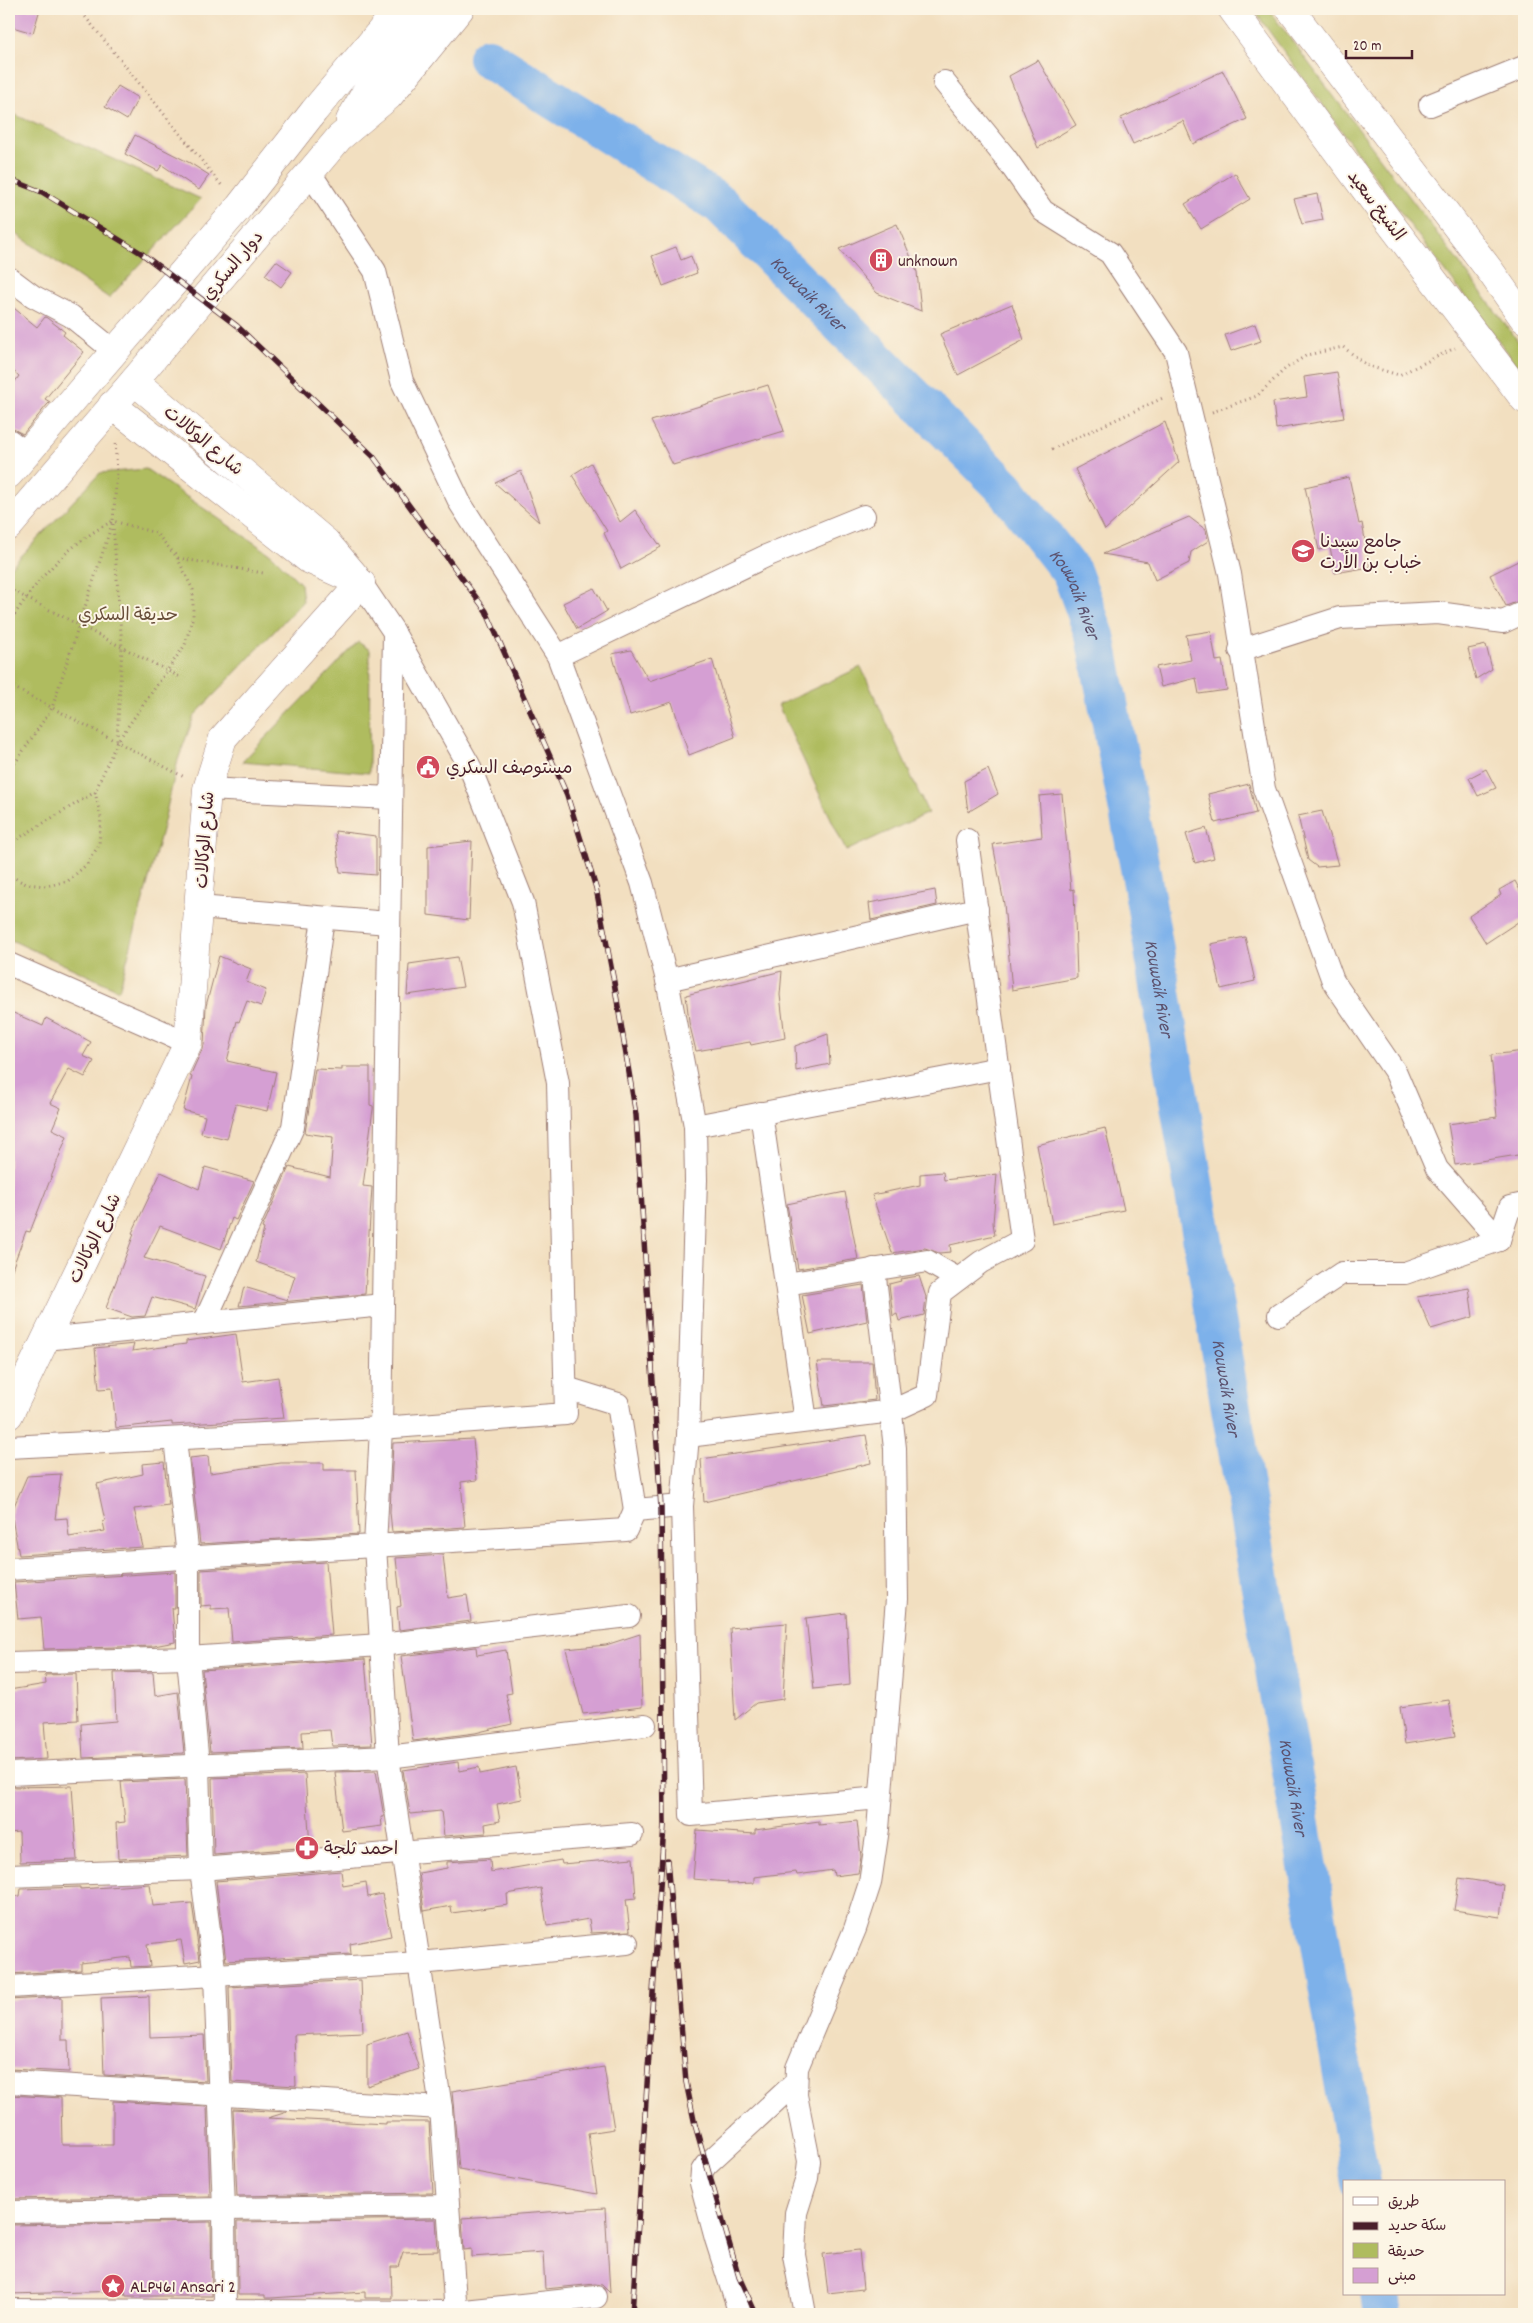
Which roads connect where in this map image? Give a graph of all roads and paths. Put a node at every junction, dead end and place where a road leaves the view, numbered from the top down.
1 (79, 9) edge
2 (229, 9) edge
3 (375, 9) edge
4 (399, 9) edge
5 (431, 9) edge
6 (460, 9) edge
7 (1232, 9) edge
8 (1290, 9) edge
9 (233, 11) dead end
10 (1524, 67) edge
11 (944, 82) dead end
12 (1430, 105) dead end
13 (314, 111) junction
14 (339, 138) junction
15 (310, 172) junction
16 (239, 207) junction
17 (9, 278) edge
18 (1524, 319) edge
19 (1476, 336) junction
20 (114, 351) junction
21 (134, 382) junction
22 (1186, 386) junction
23 (1524, 399) edge
24 (112, 405) junction
25 (1211, 412) dead end
26 (18, 447) edge
27 (1052, 449) dead end
28 (9, 474) edge
29 (864, 516) dead end
30 (113, 521) junction
31 (9, 526) edge
32 (177, 558) junction
33 (263, 573) dead end
34 (361, 583) junction
35 (9, 589) edge
36 (25, 598) junction
37 (1524, 612) edge
38 (9, 623) edge
39 (79, 625) junction
40 (394, 632) junction
41 (122, 647) junction
42 (1240, 650) junction
43 (558, 656) junction
44 (168, 670) junction
45 (180, 677) dead end
46 (9, 685) edge
47 (52, 708) junction
48 (116, 742) junction
49 (9, 772) edge
50 (207, 789) junction
51 (95, 792) junction
52 (390, 798) junction
53 (967, 840) dead end
54 (9, 844) edge
55 (9, 875) edge
56 (199, 907) junction
57 (976, 909) junction
58 (323, 918) junction
59 (388, 923) junction
60 (9, 964) edge
61 (667, 980) junction
62 (188, 1043) junction
63 (999, 1068) junction
64 (761, 1113) junction
65 (695, 1126) junction
66 (1524, 1204) edge
67 (1499, 1240) junction
68 (874, 1269) junction
69 (958, 1279) junction
70 (786, 1284) junction
71 (383, 1305) junction
72 (1279, 1315) dead end
73 (204, 1323) junction
74 (45, 1339) junction
75 (566, 1388) junction
76 (892, 1411) junction
77 (9, 1415) edge
78 (806, 1421) junction
79 (381, 1428) junction
80 (688, 1436) junction
81 (175, 1439) junction
82 (9, 1447) edge
83 (682, 1506) junction
84 (635, 1510) junction
85 (375, 1546) junction
86 (188, 1558) junction
87 (9, 1569) edge
88 (630, 1616) dead end
89 (380, 1645) junction
90 (188, 1658) junction
91 (9, 1663) edge
92 (645, 1725) dead end
93 (388, 1757) junction
94 (198, 1765) junction
95 (9, 1774) edge
96 (880, 1798) junction
97 (632, 1834) dead end
98 (401, 1854) junction
99 (201, 1869) junction
100 (9, 1876) edge
101 (627, 1943) dead end
102 (420, 1963) junction
103 (215, 1976) junction
104 (9, 1987) edge
105 (9, 2082) edge
106 (796, 2082) junction
107 (220, 2097) junction
108 (441, 2108) junction
109 (448, 2206) junction
110 (224, 2209) junction
111 (9, 2212) edge
112 (596, 2297) dead end
113 (9, 2310) edge
114 (225, 2313) edge
115 (455, 2313) edge
116 (740, 2314) edge
117 (805, 2314) edge

1 - 16 path
2 - 9 path
3 - 13 main road
4 - 13 main road
5 - 14 main road
6 - 14 main road, دوار السكري
7 - 19 main road, الشيخ سعيد
8 - 18 main road
10 - 12 street
11 - 22 street
13 - 16 main road
14 - 15 main road, دوار السكري
15 - 21 main road, دوار السكري
15 - 43 street
16 - 20 main road
17 - 20 street
19 - 23 main road, الشيخ سعيد
19 - 25 path
20 - 26 main road
21 - 24 main road, دوار السكري
21 - 34 main road, شارع الوكالات
22 - 27 path
22 - 42 street
24 - 30 path
24 - 31 main road, دوار السكري
24 - 34 main road
26 - 28 main road
29 - 43 street
30 - 32 path
30 - 36 path
30 - 39 path
30 - 41 path
32 - 33 path
32 - 44 path
34 - 40 street
34 - 50 main road, شارع الوكالات
35 - 36 path
36 - 38 path
36 - 39 path
37 - 42 street
39 - 41 path
39 - 47 path
40 - 52 street
40 - 75 street
41 - 44 path
41 - 48 path
42 - 67 street
43 - 61 street
44 - 45 path
44 - 48 path
46 - 47 path
47 - 48 path
47 - 49 path
48 - 50 path
48 - 51 path
50 - 52 street
50 - 56 main road, شارع الوكالات
51 - 54 path
51 - 55 path
52 - 59 street
53 - 57 street
56 - 58 street
56 - 62 main road, شارع الوكالات
57 - 61 street
57 - 63 street
58 - 59 street
58 - 73 street
59 - 71 street
60 - 62 street
61 - 65 street
62 - 74 main road, شارع الوكالات
63 - 64 street
63 - 69 street
64 - 65 street
64 - 70 street
65 - 80 street
66 - 67 street
67 - 72 street
68 - 69 street
68 - 70 street
68 - 76 street
69 - 76 street
70 - 78 street
71 - 73 street
71 - 79 street
73 - 74 street
74 - 77 main road, شارع الوكالات
75 - 79 street
75 - 84 street
76 - 78 street
76 - 96 street
78 - 80 street
79 - 81 street
79 - 85 street
80 - 83 street
81 - 82 street
81 - 86 street
83 - 84 street
83 - 96 street
84 - 85 street
85 - 86 street
85 - 89 street
86 - 87 street
86 - 90 street
88 - 89 street
89 - 90 street
89 - 93 street
90 - 91 street
90 - 94 street
92 - 93 street
93 - 94 street
93 - 98 street
94 - 95 street
94 - 99 street
96 - 106 street
97 - 98 street
98 - 99 street
98 - 102 street
99 - 100 street
99 - 103 street
101 - 102 street
102 - 103 street
102 - 108 street
103 - 104 street
103 - 107 street
105 - 107 street
106 - 116 street
106 - 117 street
107 - 108 street
107 - 110 street
108 - 109 street
109 - 110 street
109 - 115 street
110 - 111 street
110 - 114 street
112 - 115 street
113 - 114 street
114 - 115 street

